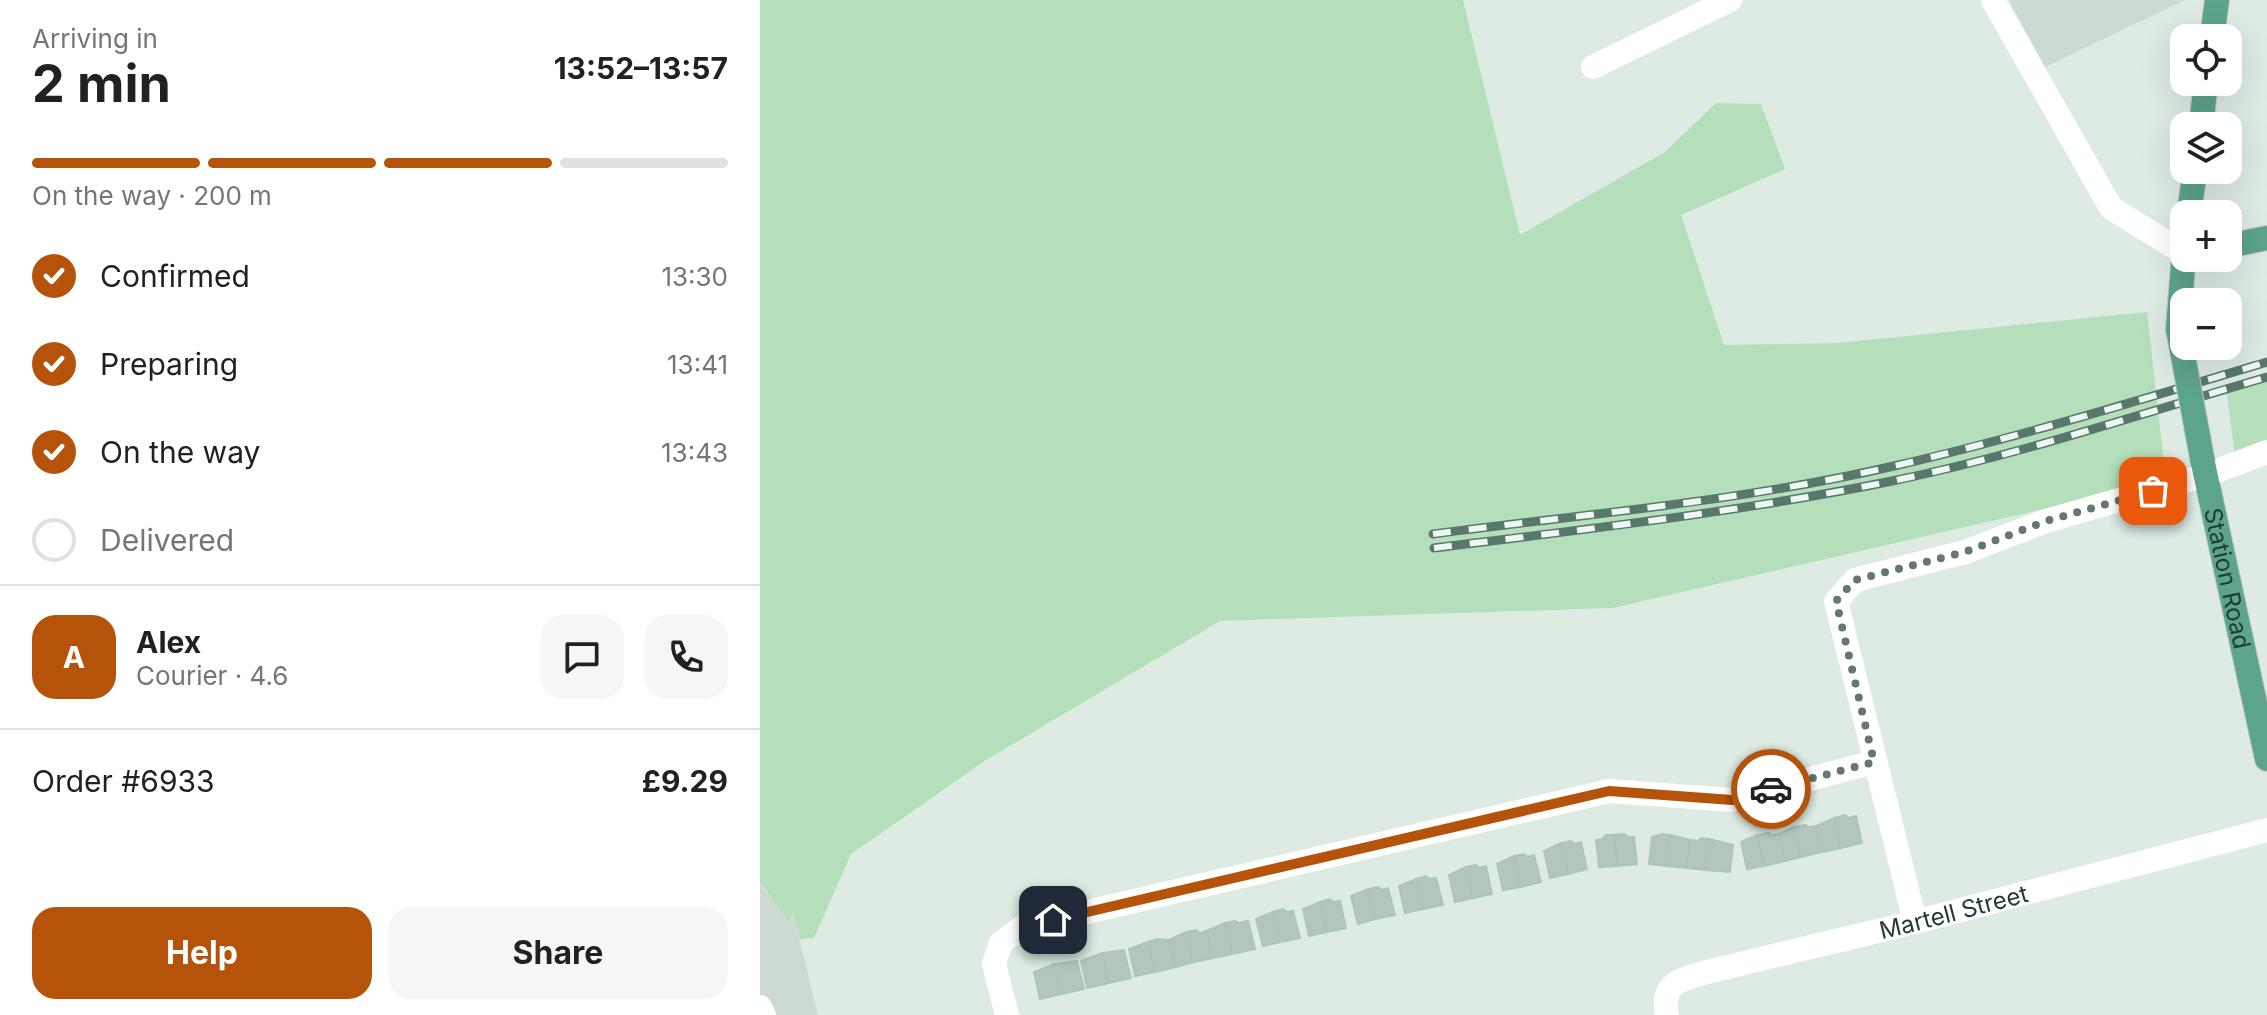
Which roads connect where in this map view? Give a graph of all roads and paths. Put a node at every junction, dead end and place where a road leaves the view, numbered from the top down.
1 (1730, 0) edge
2 (1993, 0) edge
3 (2217, 0) edge
4 (2214, 24) edge
5 (1593, 67) dead end
6 (2267, 238) edge
7 (2242, 243) edge
8 (2170, 244) edge
9 (2182, 272) edge
10 (2267, 452) edge
11 (2204, 469) junction
12 (2267, 759) edge
13 (1874, 762) junction
14 (2267, 830) edge
15 (1915, 922) junction
16 (760, 1007) edge
17 (764, 1015) edge
18 (1007, 1015) edge
19 (1667, 1015) edge

1 - 5 street
2 - 8 street
3 - 4 main road
6 - 7 main road
9 - 11 main road, Station Road, bridge
10 - 11 street
11 - 12 main road, Station Road
11 - 13 street
13 - 15 street
13 - 18 street
14 - 15 street, Martell Street
15 - 19 street, Martell Street
16 - 17 street

